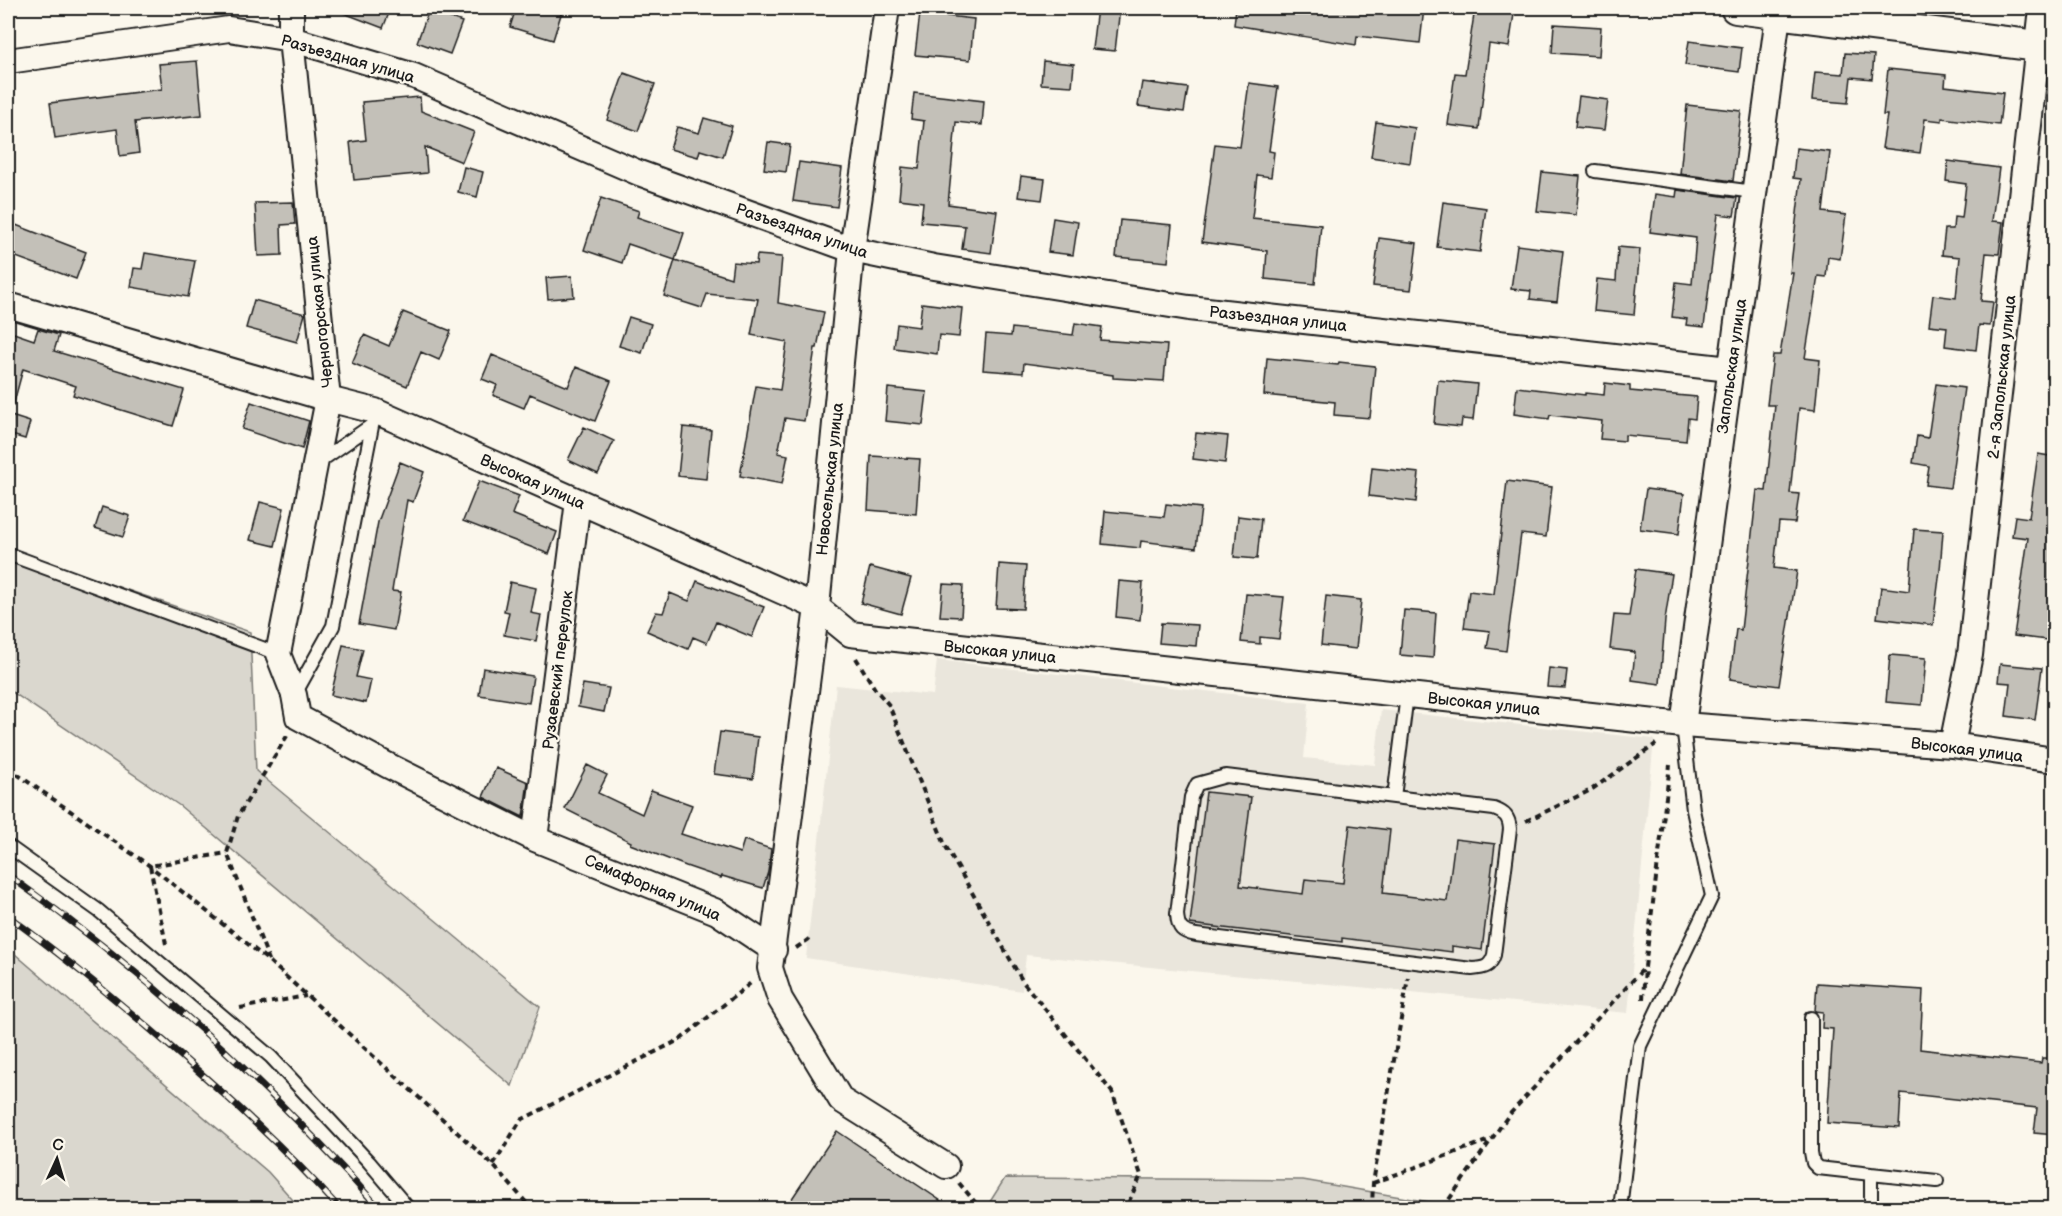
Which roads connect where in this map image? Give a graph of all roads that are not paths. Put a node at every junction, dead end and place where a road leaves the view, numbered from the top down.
1 (291, 8) edge
2 (887, 8) edge
3 (1736, 8) edge
4 (2042, 8) edge
5 (1779, 10) edge
6 (291, 39) junction
7 (2046, 47) edge
8 (8, 61) edge
9 (1594, 171) dead end
10 (1754, 192) junction
11 (852, 250) junction
12 (8, 305) edge
13 (1730, 369) junction
14 (328, 399) junction
15 (373, 418) junction
16 (315, 465) junction
17 (578, 501) junction
18 (8, 554) edge
19 (817, 607) junction
20 (278, 654) junction
21 (1407, 695) junction
22 (296, 706) junction
23 (1683, 725) junction
24 (1952, 745) junction
25 (2055, 760) edge
26 (1394, 796) junction
27 (535, 839) junction
28 (8, 846) edge
29 (772, 959) junction
30 (1811, 1018) dead end
31 (946, 1166) road end
32 (1871, 1174) junction
33 (1937, 1180) dead end
34 (408, 1209) edge
35 (1620, 1209) edge
36 (1871, 1209) edge

1 - 6 street, Черногорская улица
2 - 11 street, Новосельская улица
3 - 5 street
4 - 7 street, 2-я Запольская улица
5 - 7 street
5 - 10 street, Запольская улица
6 - 8 street, Разъездная улица
6 - 11 street, Разъездная улица
6 - 14 street, Черногорская улица
7 - 24 street, 2-я Запольская улица
9 - 10 lane
10 - 13 street, Запольская улица
11 - 13 street, Разъездная улица
11 - 19 street, Новосельская улица
12 - 14 street, Высокая улица
13 - 23 street, Запольская улица
14 - 15 street, Высокая улица
14 - 16 street, Черногорская улица
15 - 16 lane
15 - 17 street, Высокая улица
15 - 22 lane
16 - 20 street, Черногорская улица
17 - 19 street, Высокая улица
17 - 27 street, Рузаевский переулок
18 - 20 lane
19 - 21 street, Высокая улица
19 - 29 street, Новосельская улица
20 - 22 street
21 - 23 street, Высокая улица
21 - 26 lane
22 - 27 street, Семафорная улица
23 - 24 street, Высокая улица
23 - 35 lane
24 - 25 street, Высокая улица
26 - 26 lane
27 - 29 street, Семафорная улица
28 - 34 lane
29 - 31 street
30 - 32 lane
32 - 33 lane
32 - 36 lane

